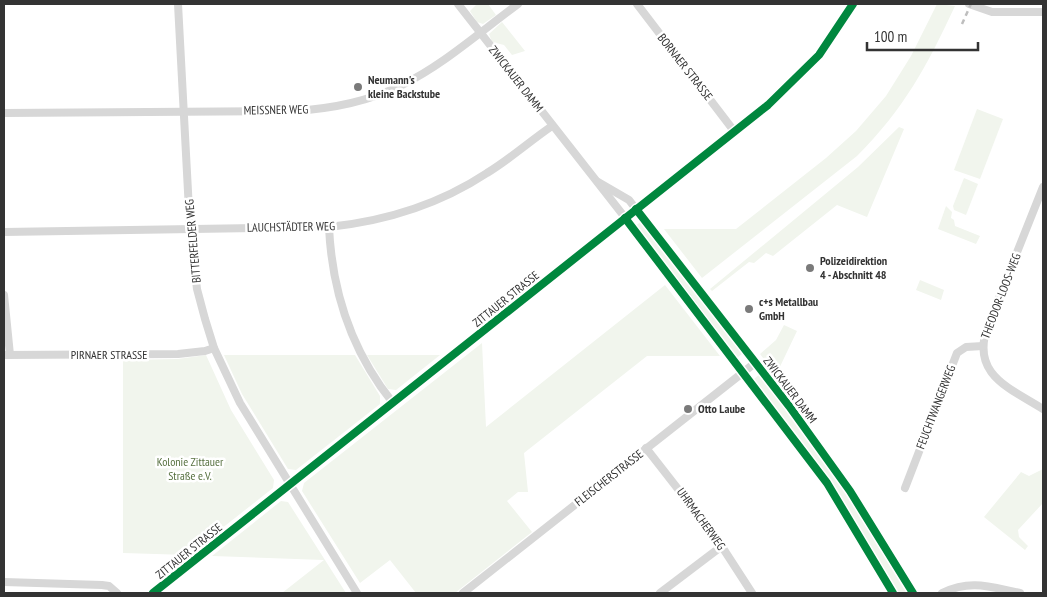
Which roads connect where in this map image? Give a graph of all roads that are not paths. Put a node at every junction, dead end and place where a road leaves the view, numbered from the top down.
1 (178, 4) edge
2 (458, 4) edge
3 (518, 4) edge
4 (637, 4) edge
5 (853, 4) edge
6 (969, 4) edge
7 (1043, 12) edge
8 (480, 33) junction
9 (184, 111) junction
10 (4, 113) edge
11 (552, 126) junction
12 (734, 131) junction
13 (592, 178) junction
14 (1043, 187) edge
15 (636, 209) junction
16 (625, 218) junction
17 (329, 227) junction
18 (190, 229) junction
19 (4, 232) edge
20 (4, 295) edge
21 (983, 346) junction
22 (214, 348) junction
23 (7, 355) edge
24 (755, 362) junction
25 (743, 372) junction
26 (393, 403) junction
27 (1043, 408) edge
28 (646, 448) junction
29 (290, 485) junction
30 (906, 488) dead end
31 (722, 546) junction
32 (4, 582) edge
33 (117, 593) edge
34 (153, 593) edge
35 (357, 593) edge
36 (464, 593) edge
37 (660, 593) edge
38 (752, 593) edge
39 (893, 593) edge
40 (913, 593) edge
41 (942, 593) edge
42 (1020, 593) edge

1 - 9 street, BITTERFELDER WEG
2 - 8 street, ZWICKAUER DAMM
3 - 8 street, MEISSNER WEG
4 - 12 street, BORNAER STRASSE
5 - 12 street, ZITTAUER STRASSE
6 - 7 street
8 - 9 street, MEISSNER WEG
8 - 11 street, ZWICKAUER DAMM
9 - 10 street, MEISSNER WEG
9 - 18 street, BITTERFELDER WEG
11 - 13 street, ZWICKAUER DAMM
11 - 17 street, LAUCHSTÄDTER WEG
12 - 15 street, ZITTAUER STRASSE
13 - 15 street, ZWICKAUER DAMM
13 - 16 street, ZWICKAUER DAMM
14 - 21 street, THEODOR-LOOS-WEG
15 - 16 street, ZITTAUER STRASSE
15 - 24 street, ZWICKAUER DAMM
16 - 25 street, ZWICKAUER DAMM
16 - 26 street, ZITTAUER STRASSE
17 - 18 street, LAUCHSTÄDTER WEG
17 - 26 street
18 - 19 street, LAUCHSTÄDTER WEG
18 - 22 street, BITTERFELDER WEG
20 - 23 street
21 - 27 street, THEODOR-LOOS-WEG
21 - 30 street, FEUCHTWANGERWEG
22 - 23 street, PIRNAER STRASSE
22 - 29 street, BITTERFELDER WEG
24 - 25 street, FLEISCHERSTRASSE
24 - 40 street, ZWICKAUER DAMM
25 - 28 street, FLEISCHERSTRASSE
25 - 39 street, ZWICKAUER DAMM
26 - 29 street, ZITTAUER STRASSE
28 - 31 street, UHRMACHERWEG
28 - 36 street, FLEISCHERSTRASSE
29 - 34 street, ZITTAUER STRASSE
29 - 35 street, BITTERFELDER WEG
31 - 37 street
31 - 38 street, UHRMACHERWEG
32 - 33 street
41 - 42 street

